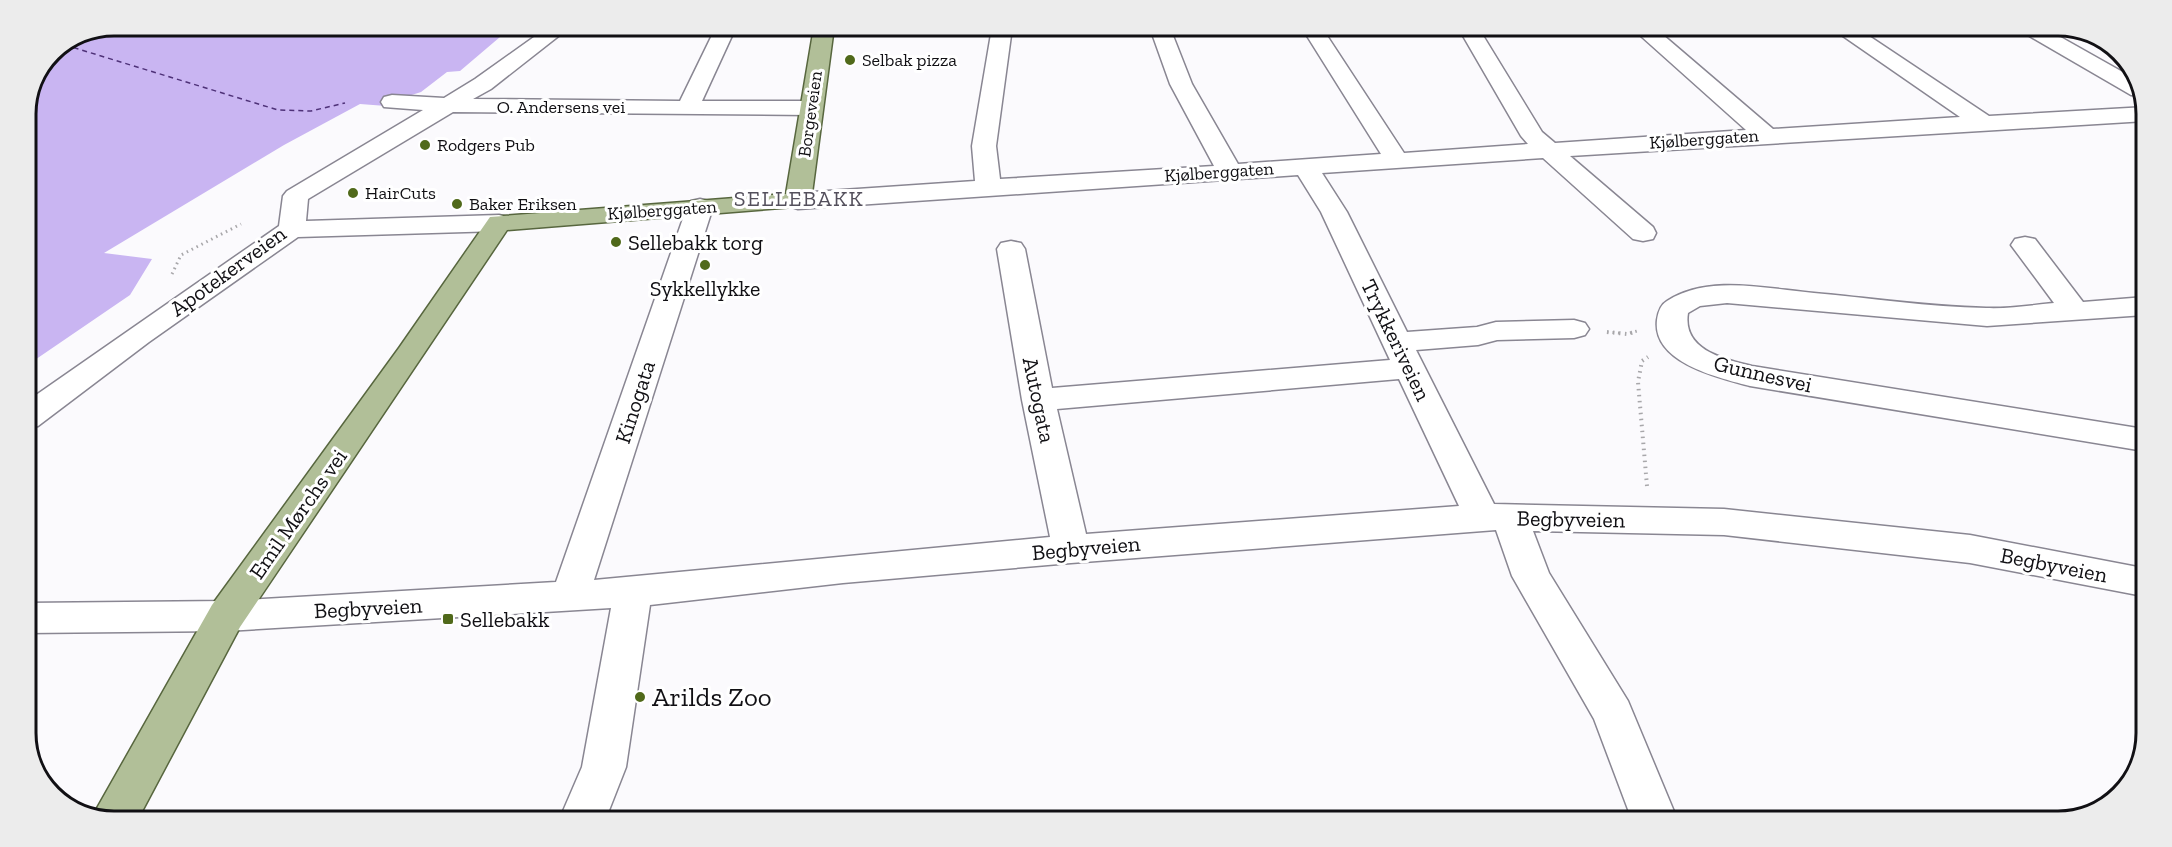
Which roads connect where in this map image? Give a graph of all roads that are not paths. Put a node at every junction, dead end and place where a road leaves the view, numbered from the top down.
1 (548, 36) edge
2 (722, 36) edge
3 (823, 36) edge
4 (1001, 36) edge
5 (1163, 36) edge
6 (1317, 36) edge
7 (1473, 36) edge
8 (1651, 36) edge
9 (1856, 36) edge
10 (2044, 36) edge
11 (2130, 85) edge
12 (392, 102) dead end
13 (448, 106) junction
14 (688, 107) junction
15 (811, 108) junction
16 (2136, 115) edge
17 (1984, 123) junction
18 (1766, 135) junction
19 (1548, 149) junction
20 (1396, 159) junction
21 (1305, 166) junction
22 (1230, 172) junction
23 (988, 186) junction
24 (798, 201) junction
25 (700, 207) junction
26 (499, 222) junction
27 (292, 229) junction
28 (1643, 233) dead end
29 (2025, 245) dead end
30 (1011, 249) dead end
31 (2136, 307) edge
32 (2075, 311) junction
33 (1574, 329) road end
34 (1403, 355) junction
35 (1038, 400) junction
36 (36, 411) edge
37 (2136, 439) edge
38 (1496, 517) junction
39 (1071, 549) junction
40 (2136, 581) edge
41 (633, 592) junction
42 (570, 596) junction
43 (226, 616) junction
44 (36, 618) edge
45 (119, 811) edge
46 (586, 811) edge
47 (1651, 811) edge

1 - 13 street, O. Andersens vei
2 - 14 street
3 - 15 main road, Borgeveien
4 - 23 street
5 - 22 street
6 - 20 street
7 - 19 street
8 - 18 street
9 - 17 street
10 - 11 street
12 - 13 street
13 - 14 street, O. Andersens vei
13 - 27 street, Apotekerveien
14 - 15 street, O. Andersens vei
15 - 24 main road, Borgeveien
16 - 17 street, Kjølberggaten
17 - 18 street, Kjølberggaten
18 - 19 street, Kjølberggaten
19 - 20 street, Kjølberggaten
19 - 28 street
20 - 21 street, Kjølberggaten
21 - 22 street, Kjølberggaten
21 - 34 street, Trykkeriveien
22 - 23 street, Kjølberggaten
23 - 24 street, Kjølberggaten
24 - 25 main road, Kjølberggaten
25 - 26 main road, Kjølberggaten
25 - 42 street, Kinogata
26 - 27 street, Kjølberggaten
26 - 43 main road, Emil Mørchs vei
27 - 36 street, Apotekerveien
29 - 32 street
30 - 35 street, Autogata
31 - 32 street
32 - 37 street, Gunnesvei
33 - 34 street
34 - 35 street
34 - 38 street, Trykkeriveien
35 - 39 street, Autogata
38 - 39 street, Begbyveien
38 - 40 street, Begbyveien
38 - 47 street, Trykkeriveien
39 - 41 street, Begbyveien
41 - 42 street, Begbyveien
41 - 46 street
42 - 43 street, Begbyveien
43 - 44 street, Begbyveien
43 - 45 main road, Emil Mørchs vei

